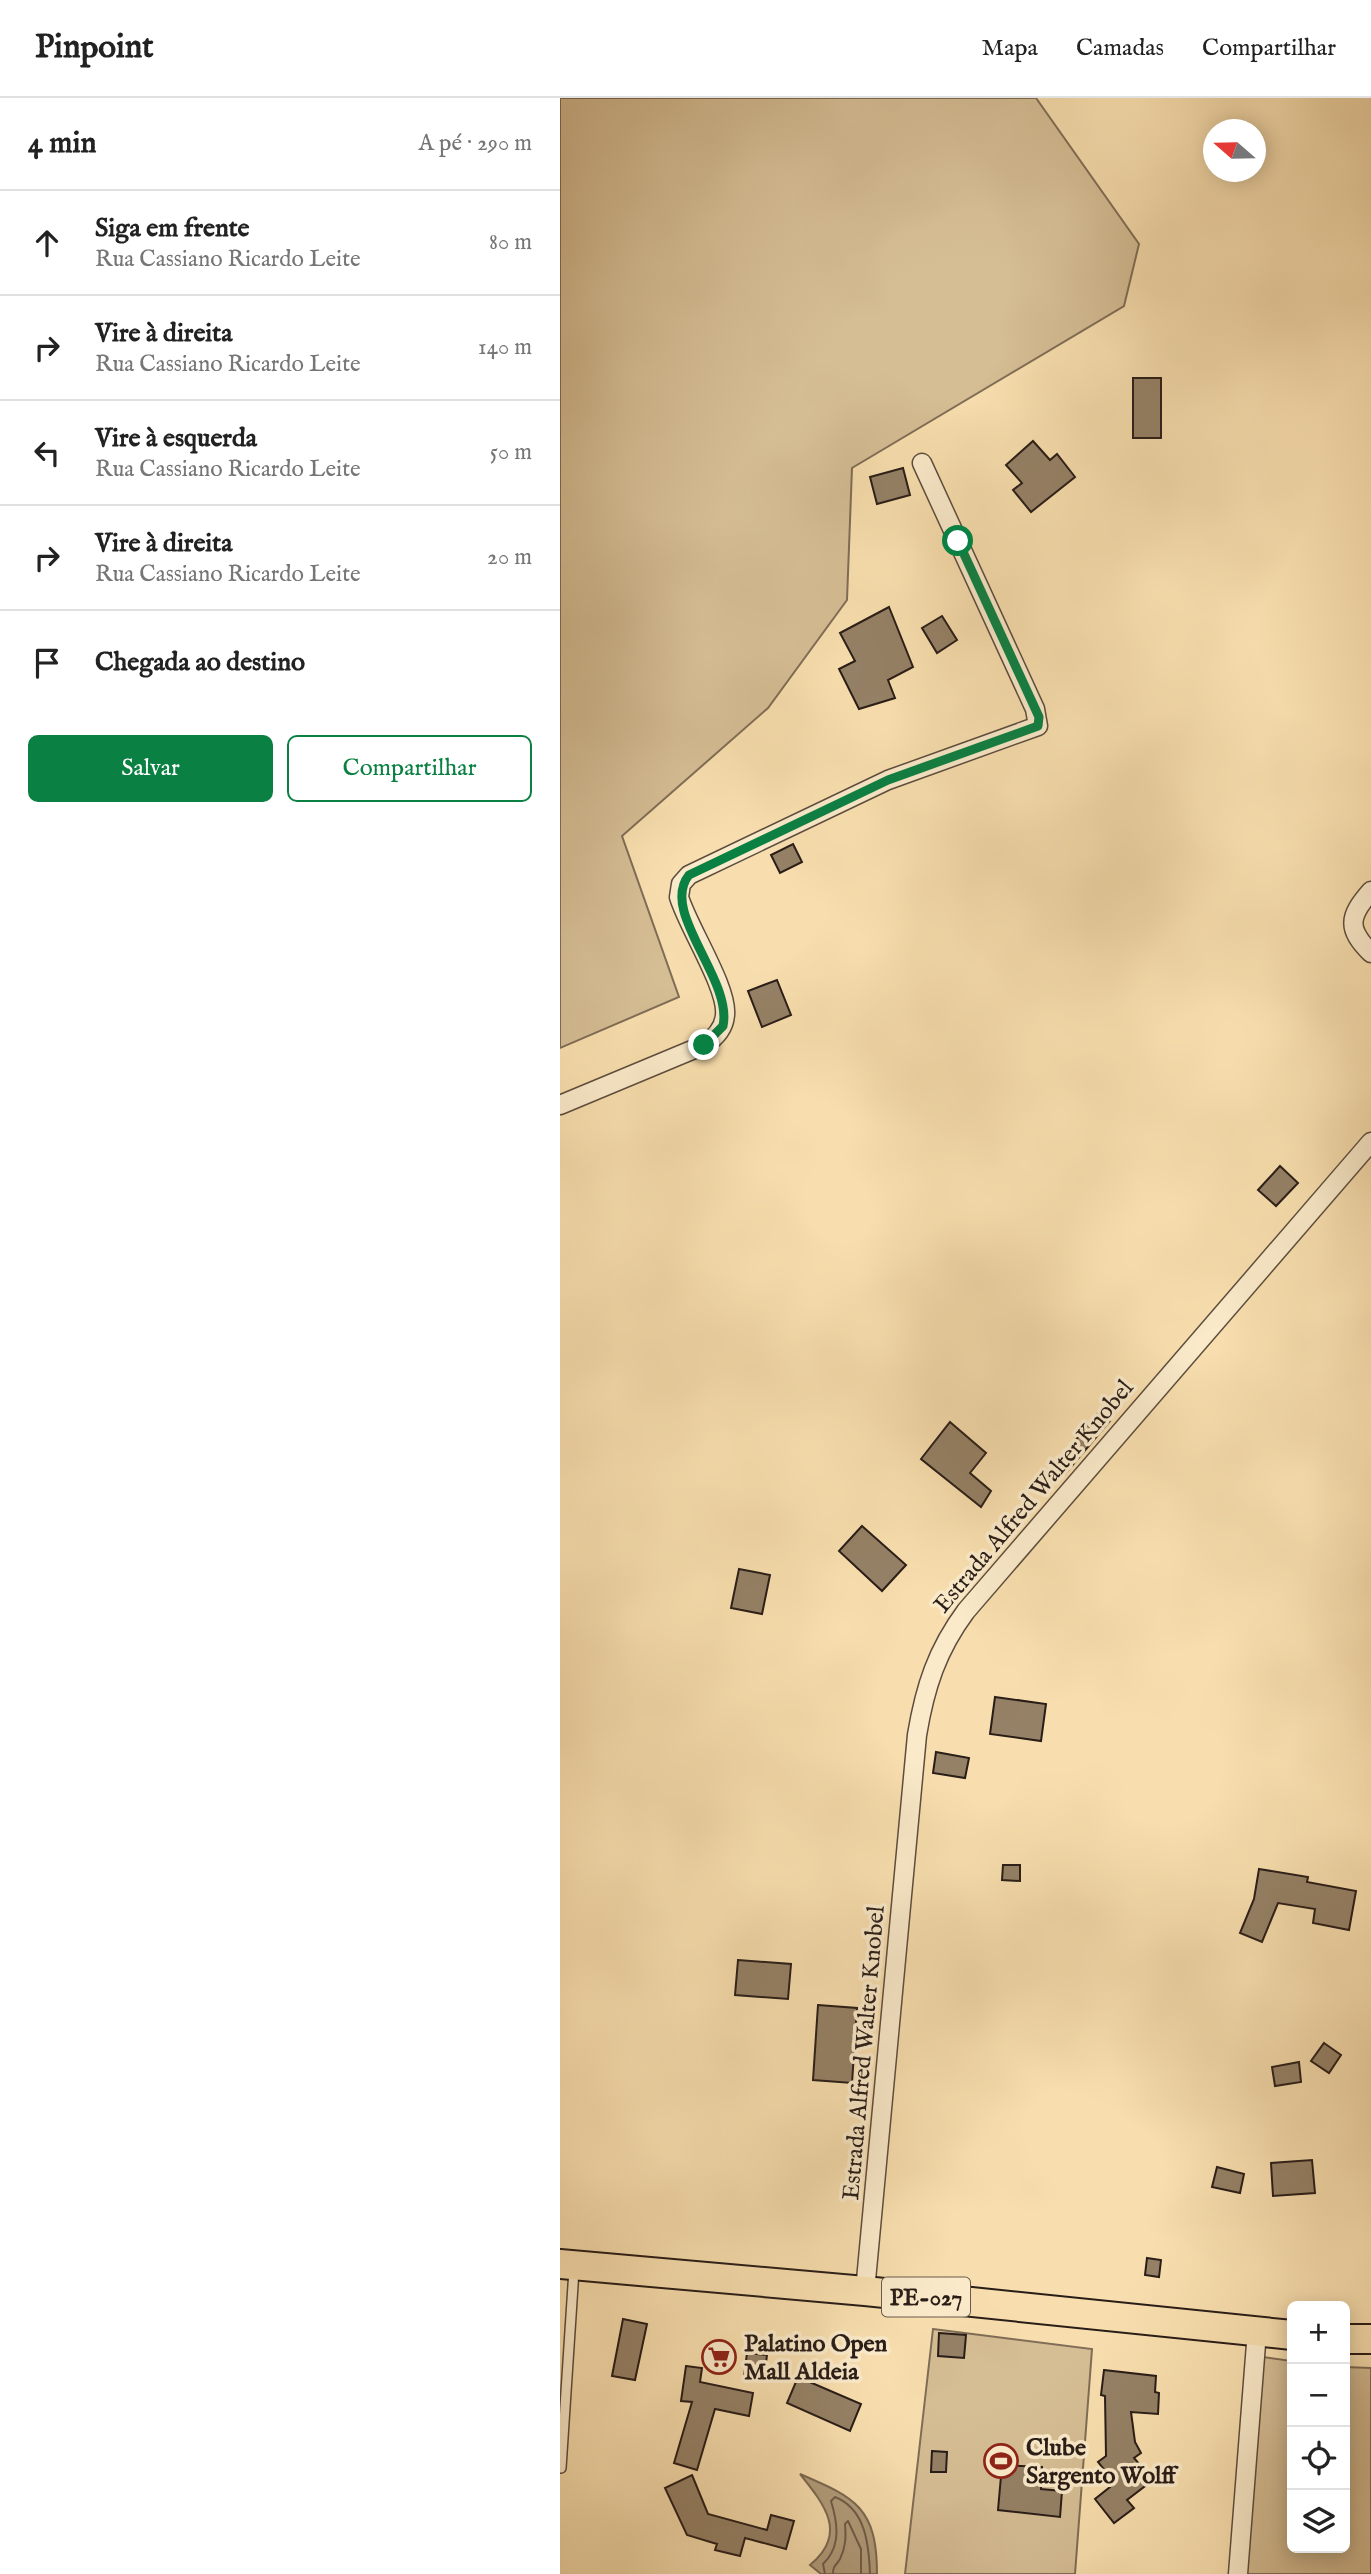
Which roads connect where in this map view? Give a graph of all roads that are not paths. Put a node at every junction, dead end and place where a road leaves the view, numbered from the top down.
1 (922, 463) dead end
2 (1371, 891) edge
3 (1371, 953) edge
4 (560, 1105) edge
5 (1371, 1142) edge
6 (567, 2264) edge
7 (865, 2291) junction
8 (1257, 2331) junction
9 (1287, 2334) edge
10 (1350, 2339) edge
11 (1371, 2339) edge
12 (561, 2468) edge
13 (1238, 2574) edge

1 - 4 street
2 - 3 street
5 - 7 street, Estrada Alfred Walter Knobel
6 - 7 main road, PE-027
6 - 12 lane
7 - 8 main road, PE-027
8 - 9 main road, PE-027
8 - 13 street
10 - 11 main road

